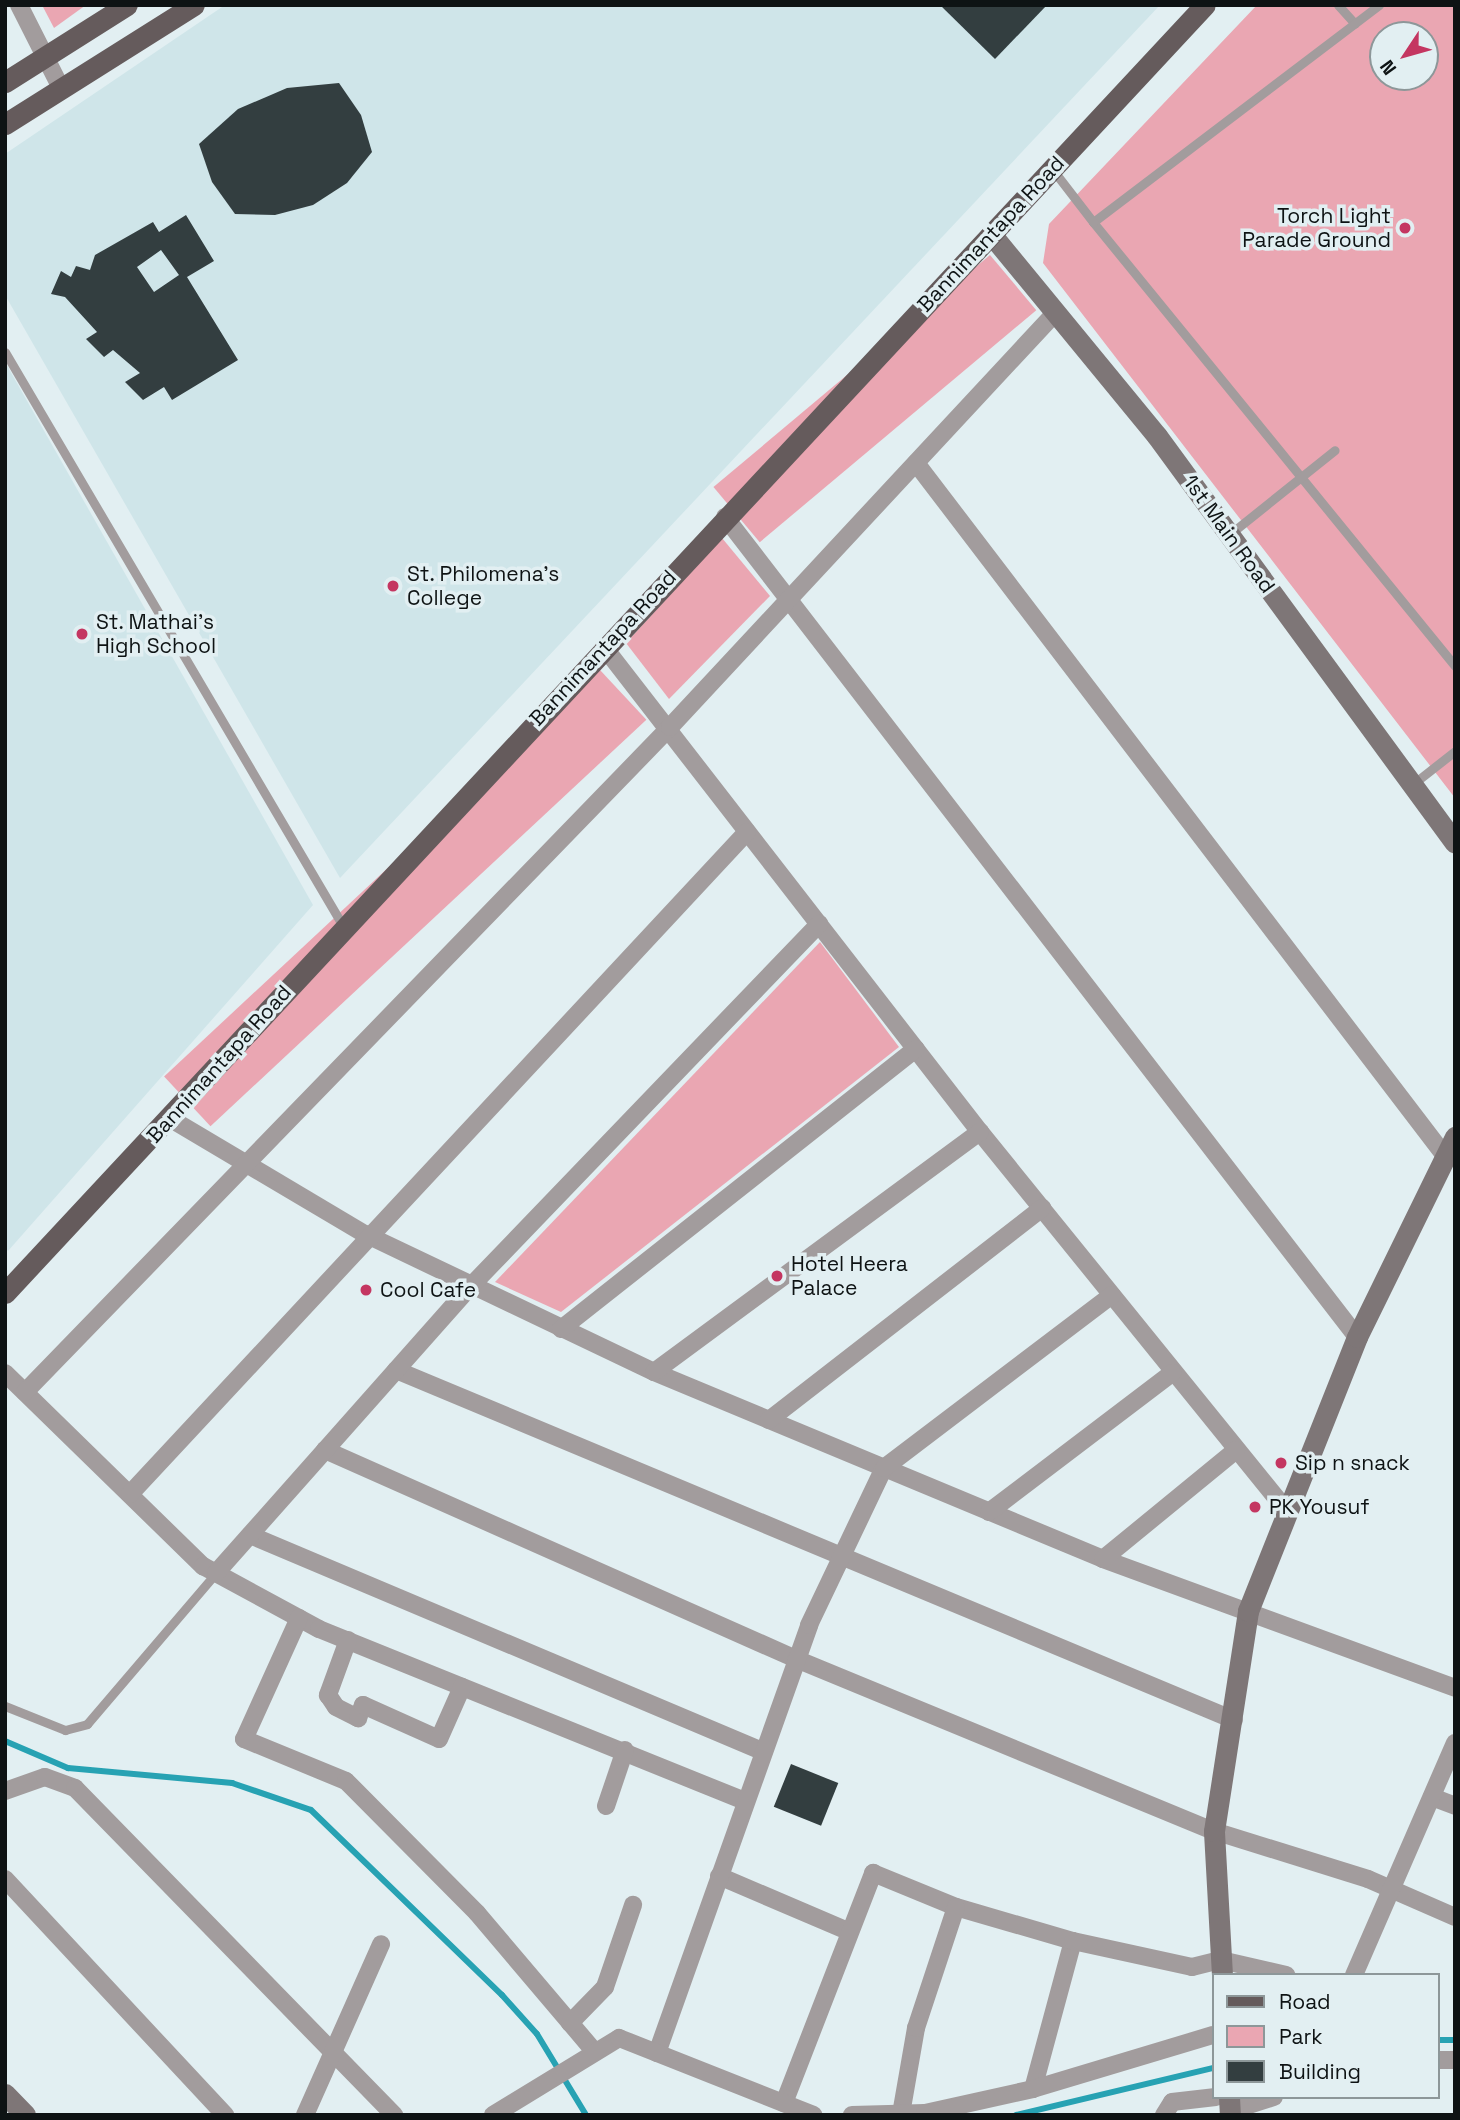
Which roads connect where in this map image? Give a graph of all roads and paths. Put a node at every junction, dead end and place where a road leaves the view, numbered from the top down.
1 (19, 5) edge
2 (127, 5) edge
3 (194, 5) edge
4 (1205, 5) edge
5 (1338, 5) edge
6 (1379, 5) edge
7 (1355, 24) junction
8 (43, 59) junction
9 (5, 82) edge
10 (62, 90) junction
11 (5, 124) edge
12 (1052, 169) junction
13 (1093, 222) junction
14 (991, 234) junction
15 (1056, 312) junction
16 (5, 352) edge
17 (1335, 450) dead end
18 (916, 463) junction
19 (1300, 476) junction
20 (725, 517) junction
21 (1230, 534) junction
22 (790, 599) junction
23 (604, 647) junction
24 (1455, 666) edge
25 (670, 727) junction
26 (1455, 751) edge
27 (1413, 783) junction
28 (747, 832) junction
29 (1455, 843) edge
30 (819, 924) junction
31 (343, 926) junction
32 (916, 1049) junction
33 (171, 1119) junction
34 (980, 1132) junction
35 (1455, 1137) edge
36 (1445, 1156) junction
37 (244, 1166) junction
38 (1042, 1208) junction
39 (365, 1234) junction
40 (470, 1287) junction
41 (5, 1293) edge
42 (1112, 1295) junction
43 (561, 1329) junction
44 (1356, 1337) junction
45 (396, 1370) junction
46 (654, 1372) junction
47 (5, 1373) edge
48 (1172, 1373) junction
49 (25, 1392) junction
50 (769, 1420) junction
51 (325, 1450) junction
52 (1236, 1450) junction
53 (884, 1468) junction
54 (130, 1494) junction
55 (989, 1512) junction
56 (1288, 1512) junction
57 (250, 1535) junction
58 (841, 1558) junction
59 (1102, 1559) junction
60 (216, 1573) junction
61 (1248, 1611) junction
62 (299, 1618) junction
63 (348, 1640) junction
64 (796, 1659) junction
65 (462, 1687) junction
66 (1455, 1688) edge
67 (5, 1706) edge
68 (1234, 1720) junction
69 (1455, 1743) edge
70 (625, 1750) junction
71 (762, 1751) junction
72 (5, 1791) edge
73 (1432, 1797) junction
74 (745, 1801) junction
75 (606, 1806) dead end
76 (1455, 1806) edge
77 (1214, 1832) junction
78 (719, 1876) junction
79 (5, 1880) edge
80 (1389, 1888) junction
81 (633, 1905) dead end
82 (956, 1907) junction
83 (1455, 1917) edge
84 (850, 1932) junction
85 (1073, 1941) junction
86 (381, 1944) dead end
87 (1222, 1967) edge
88 (1270, 1973) edge
89 (1355, 1973) edge
90 (570, 2023) junction
91 (1212, 2035) edge
92 (657, 2053) junction
93 (589, 2056) junction
94 (335, 2059) junction
95 (1033, 2089) junction
96 (5, 2094) edge
97 (1262, 2099) edge
98 (784, 2103) junction
99 (1226, 2105) edge
100 (520, 2108) edge
101 (901, 2114) edge
102 (25, 2115) edge
103 (225, 2115) edge
104 (305, 2115) edge
105 (394, 2115) edge
106 (493, 2115) edge
107 (813, 2115) edge
108 (852, 2115) edge
109 (1164, 2115) edge

1 - 8 street
2 - 8 main road
3 - 10 main road
4 - 12 main road, Bannimantapa Road
5 - 7 lane
6 - 7 lane
7 - 13 lane
8 - 9 main road
8 - 10 street
10 - 11 main road
12 - 13 lane
12 - 14 main road, Bannimantapa Road
13 - 19 lane
14 - 15 street, 1st Main Road
14 - 20 main road, Bannimantapa Road
15 - 18 street
15 - 21 street, 1st Main Road
16 - 31 lane
17 - 19 lane
18 - 22 street
18 - 36 street
19 - 21 lane
19 - 24 lane
20 - 22 street
20 - 23 main road, Bannimantapa Road
21 - 27 street, 1st Main Road
22 - 25 street
22 - 44 street
23 - 25 street
23 - 31 main road, Bannimantapa Road
25 - 28 street
25 - 37 street
26 - 27 lane
27 - 29 street, 1st Main Road
28 - 30 street
28 - 39 street
30 - 32 street
30 - 40 street
31 - 33 main road, Bannimantapa Road
32 - 34 street
32 - 43 street
33 - 37 street
33 - 41 main road, Bannimantapa Road
34 - 38 street
34 - 46 street
35 - 36 street
36 - 44 street
37 - 39 street
37 - 49 street
38 - 42 street
38 - 50 street
39 - 40 street
39 - 54 street
40 - 43 street
40 - 45 street
42 - 48 street
42 - 53 street
43 - 46 street
44 - 56 street
45 - 51 street
45 - 58 street
46 - 50 street
47 - 49 street
48 - 52 street
48 - 55 street
49 - 54 street
50 - 53 street
51 - 57 street
51 - 64 street
52 - 56 street
52 - 59 street
53 - 55 street
53 - 58 street
54 - 60 street
55 - 59 street
56 - 61 street
57 - 60 street
57 - 71 street
58 - 64 street
58 - 68 street
59 - 61 street
60 - 62 street
60 - 67 lane
61 - 66 street
61 - 68 street
62 - 63 street
62 - 90 street
63 - 65 street
63 - 65 street
64 - 71 street
64 - 77 street
65 - 70 street
68 - 77 street
69 - 73 street
70 - 74 street
70 - 75 street
71 - 74 street
72 - 94 street
73 - 76 street
73 - 80 street
74 - 78 street
77 - 80 street
77 - 87 street
78 - 84 street
78 - 92 street
79 - 103 street
80 - 83 street
80 - 89 street
81 - 90 street
82 - 84 street
82 - 85 street
82 - 101 street
84 - 98 street
85 - 87 street
85 - 95 street
86 - 94 street
87 - 88 street
90 - 93 street
91 - 95 street
92 - 93 street
92 - 98 street
93 - 100 street
94 - 104 street
94 - 105 street
95 - 101 street
96 - 102 street
97 - 99 street
98 - 107 street
99 - 109 street
100 - 106 street
101 - 108 street

